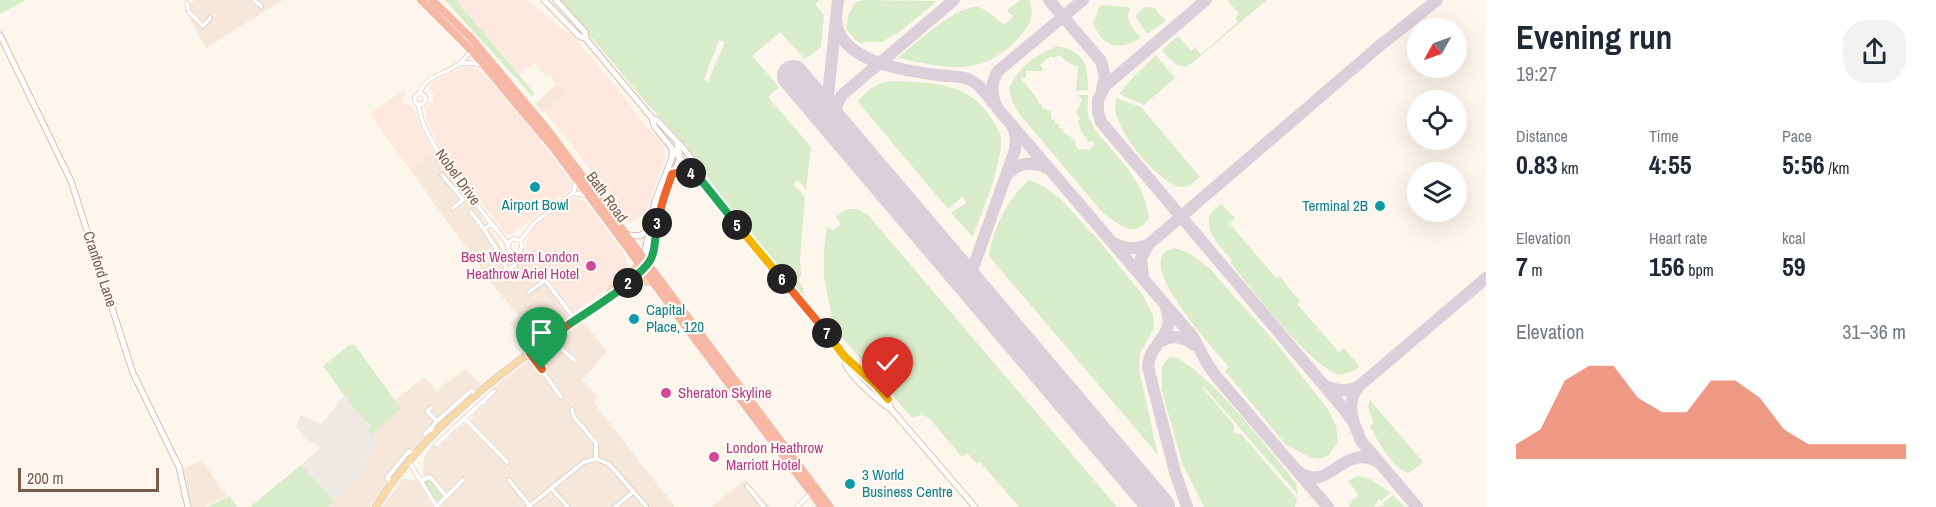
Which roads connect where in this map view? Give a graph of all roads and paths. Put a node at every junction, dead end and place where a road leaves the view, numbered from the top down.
1 (254, 0) edge
2 (421, 0) edge
3 (432, 0) edge
4 (544, 0) edge
5 (556, 0) edge
6 (187, 1) edge
7 (261, 6) dead end
8 (210, 18) dead end
9 (0, 35) edge
10 (586, 39) junction
11 (472, 51) junction
12 (460, 63) junction
13 (487, 69) junction
14 (419, 93) junction
15 (419, 104) junction
16 (675, 145) junction
17 (690, 156) junction
18 (680, 157) junction
19 (668, 166) junction
20 (692, 173) junction
21 (672, 174) junction
22 (442, 175) dead end
23 (577, 179) junction
24 (701, 180) junction
25 (462, 184) junction
26 (455, 190) junction
27 (573, 193) junction
28 (590, 196) junction
29 (453, 207) dead end
30 (471, 212) dead end
31 (492, 223) junction
32 (650, 228) junction
33 (484, 229) junction
34 (628, 235) junction
35 (520, 241) junction
36 (507, 244) junction
37 (644, 264) junction
38 (515, 265) dead end
39 (632, 280) junction
40 (653, 282) junction
41 (529, 292) dead end
42 (606, 298) junction
43 (575, 320) junction
44 (550, 338) junction
45 (530, 353) junction
46 (575, 361) dead end
47 (485, 388) junction
48 (561, 397) dead end
49 (431, 408) dead end
50 (572, 410) dead end
51 (464, 418) junction
52 (439, 424) junction
53 (433, 430) junction
54 (425, 434) dead end
55 (448, 434) junction
56 (436, 446) dead end
57 (414, 455) junction
58 (596, 459) junction
59 (409, 461) junction
60 (507, 462) dead end
61 (403, 467) junction
62 (414, 471) junction
63 (421, 480) junction
64 (463, 480) dead end
65 (509, 480) dead end
66 (392, 482) junction
67 (747, 486) dead end
68 (552, 489) junction
69 (633, 492) junction
70 (812, 493) junction
71 (446, 496) junction
72 (437, 506) edge
73 (529, 506) edge
74 (646, 506) edge
75 (761, 506) edge
76 (188, 507) edge
77 (376, 507) edge
78 (568, 507) edge
79 (615, 507) edge
80 (797, 507) edge
81 (822, 507) edge
82 (830, 507) edge
83 (975, 507) edge

1 - 7 street
2 - 11 highway, Bath Road
3 - 11 highway, Bath Road
4 - 10 street
5 - 10 street
6 - 8 street
9 - 76 street, Cranford Lane
10 - 16 street
11 - 12 street
11 - 13 highway, Bath Road
11 - 34 highway, Bath Road
12 - 13 street
12 - 14 street
13 - 23 highway, Bath Road
14 - 15 street
14 - 15 street
15 - 25 street, Nobel Drive
16 - 17 street
16 - 18 street
16 - 19 street
17 - 18 street
17 - 24 street
18 - 19 street
18 - 20 street
18 - 21 street
19 - 32 street
20 - 21 street
20 - 24 street
21 - 37 street
22 - 26 street
23 - 27 street
23 - 28 highway, Bath Road
24 - 83 street
25 - 26 street
25 - 31 street, Nobel Drive
26 - 29 street
27 - 28 street
27 - 35 street
28 - 37 highway, Bath Road
30 - 33 street
31 - 33 street
31 - 36 street, Nobel Drive
32 - 34 street
32 - 37 street
33 - 38 street
34 - 37 highway, Bath Road
35 - 36 street
35 - 36 street
37 - 39 main road
37 - 40 highway, Bath Road
37 - 42 main road
37 - 82 highway, Bath Road
39 - 40 main road
39 - 42 main road
40 - 70 highway, Bath Road
41 - 43 street
42 - 43 main road
43 - 44 main road
44 - 45 main road
44 - 46 street
45 - 47 main road
45 - 48 street
47 - 51 street
47 - 52 main road
49 - 52 street
50 - 58 street
51 - 55 street
51 - 60 street
52 - 53 main road
52 - 55 street
53 - 54 street
53 - 57 main road
55 - 56 street
57 - 59 main road
57 - 66 street
58 - 68 street
58 - 69 street
59 - 61 main road
59 - 62 street
61 - 62 street
61 - 66 main road
62 - 63 street
63 - 71 street
63 - 72 street
64 - 71 street
65 - 73 street
66 - 77 main road
67 - 75 street
68 - 73 street
68 - 78 street
69 - 74 street
69 - 79 street
70 - 80 street
70 - 81 highway, Bath Road
71 - 72 street

